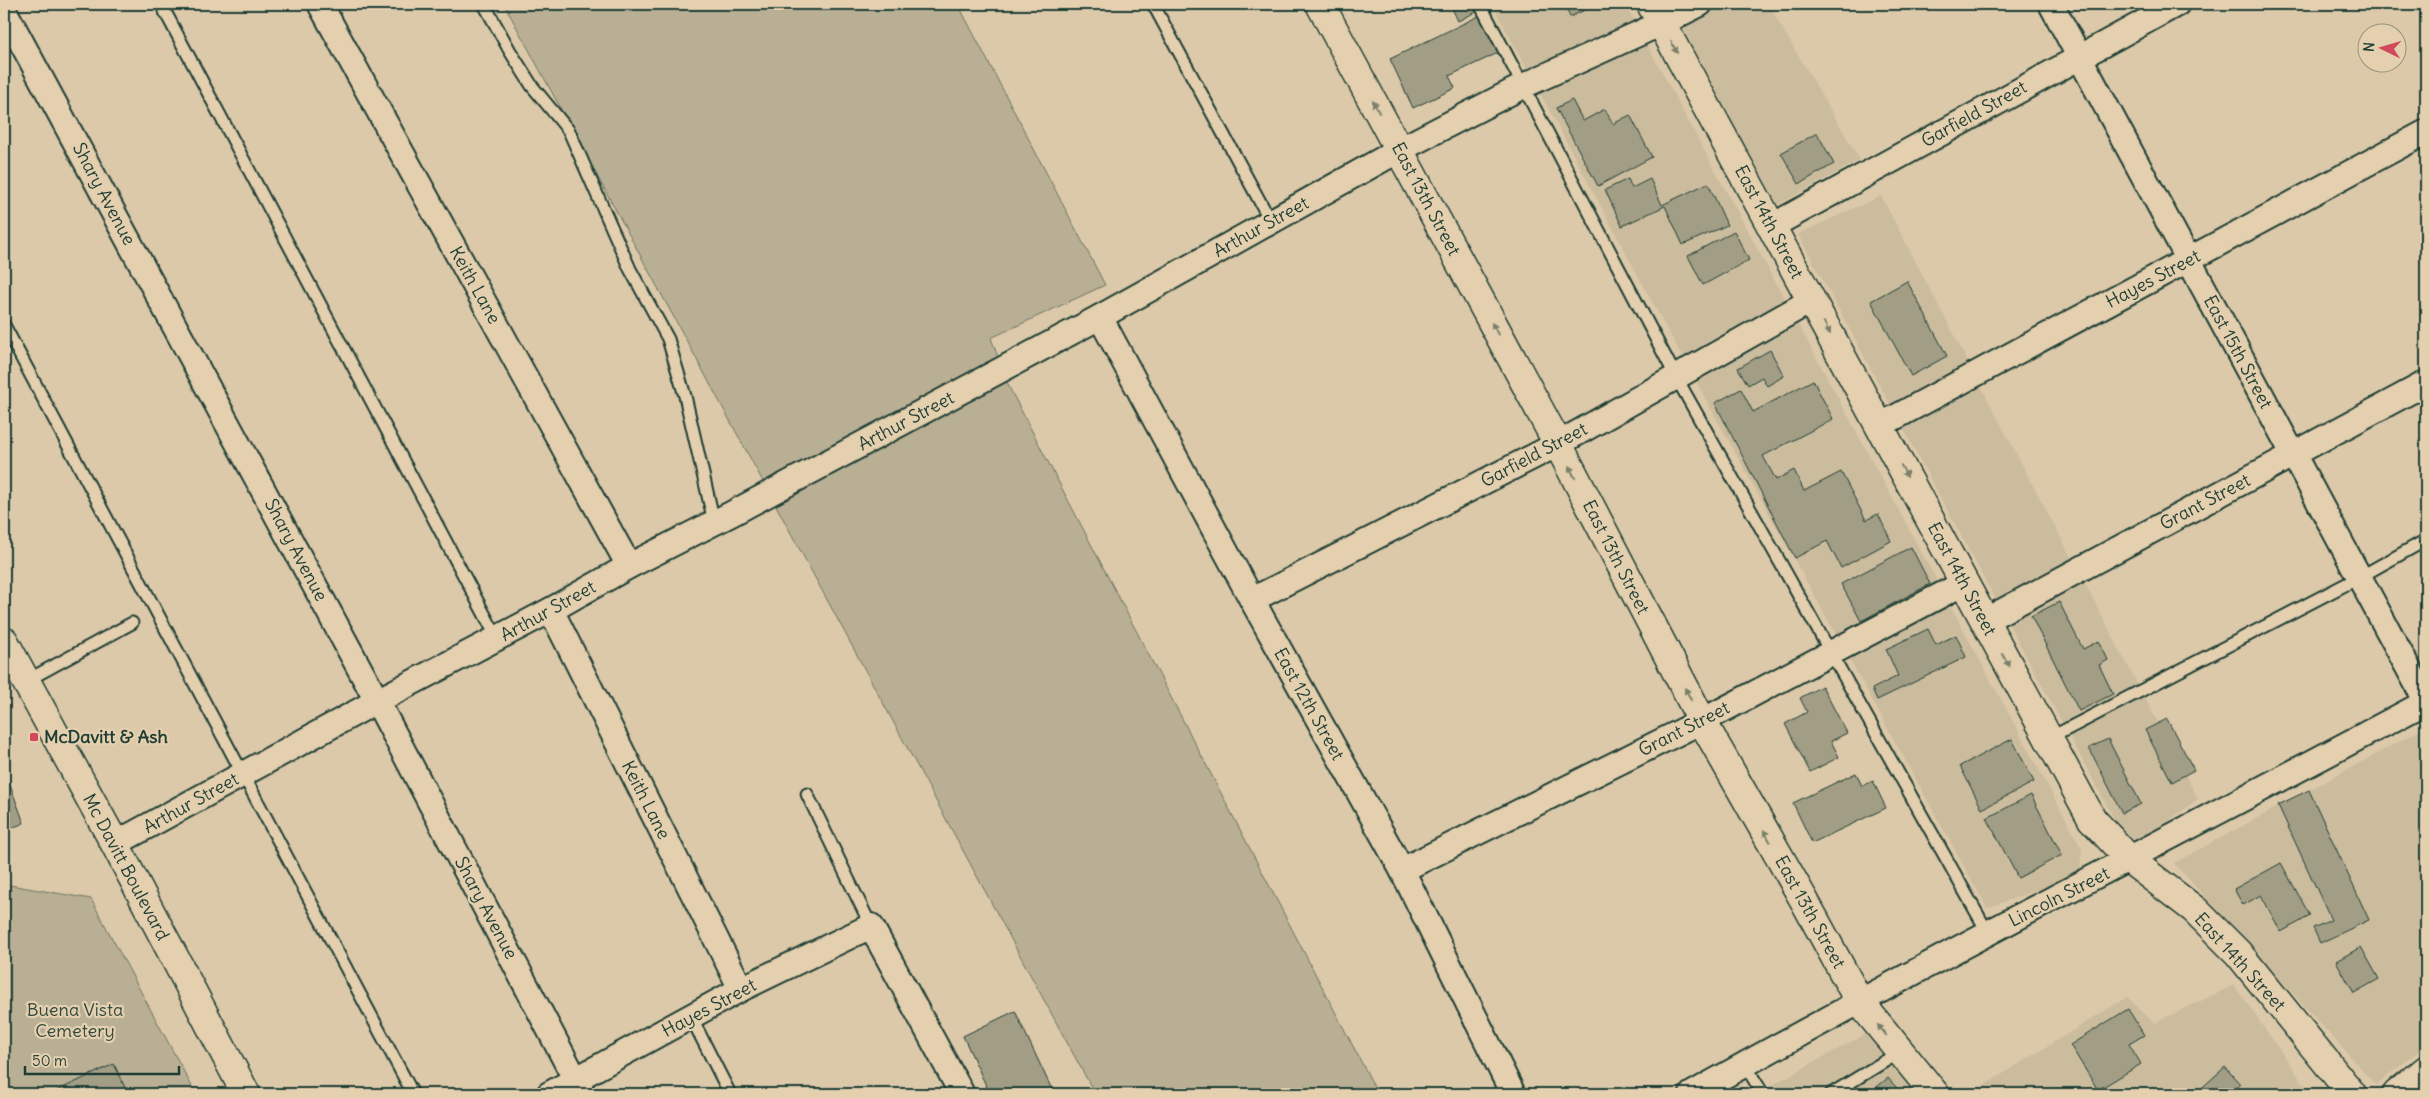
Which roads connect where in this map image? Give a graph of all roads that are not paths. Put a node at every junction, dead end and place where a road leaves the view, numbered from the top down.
1 (161, 4) edge
2 (320, 4) edge
3 (484, 4) edge
4 (1153, 4) edge
5 (1320, 4) edge
6 (1480, 4) edge
7 (1700, 4) edge
8 (2051, 4) edge
9 (2177, 4) edge
10 (4, 10) edge
11 (1657, 14) edge
12 (2079, 57) junction
13 (1523, 86) junction
14 (2426, 132) edge
15 (1399, 150) junction
16 (1271, 222) junction
17 (1772, 226) junction
18 (2188, 260) junction
19 (1812, 300) junction
20 (1100, 317) junction
21 (4, 325) edge
22 (1676, 377) junction
23 (2426, 384) edge
24 (1879, 426) junction
25 (1558, 444) junction
26 (2293, 454) junction
27 (714, 522) junction
28 (2426, 540) edge
29 (629, 566) junction
30 (2358, 578) junction
31 (1964, 583) junction
32 (1252, 600) junction
33 (551, 610) junction
34 (1984, 621) junction
35 (132, 624) dead end
36 (497, 638) junction
37 (4, 641) edge
38 (1831, 654) junction
39 (26, 681) junction
40 (377, 701) junction
41 (2426, 701) edge
42 (1702, 721) junction
43 (2048, 739) junction
44 (243, 774) junction
45 (807, 794) dead end
46 (115, 844) junction
47 (2130, 860) junction
48 (1402, 870) junction
49 (871, 926) junction
50 (1988, 934) junction
51 (741, 989) junction
52 (1859, 1001) junction
53 (690, 1017) junction
54 (1900, 1052) junction
55 (1745, 1064) junction
56 (2426, 1070) edge
57 (579, 1087) edge
58 (246, 1094) edge
59 (413, 1094) edge
60 (550, 1094) edge
61 (730, 1094) edge
62 (962, 1094) edge
63 (1513, 1094) edge
64 (1692, 1094) edge
65 (1763, 1094) edge
66 (1831, 1094) edge
67 (1935, 1094) edge
68 (2352, 1094) edge
69 (2396, 1094) edge

1 - 36 lane
2 - 29 street, Keith Lane
3 - 27 lane
4 - 16 lane
15 -> 5 street, East 13th Street
6 - 13 lane
7 - 11 street, Arthur Street
8 - 12 street, East 15th Street
9 - 12 street, Garfield Street
10 - 40 street, Shary Avenue
11 - 13 street, Arthur Street
11 -> 17 street, East 14th Street
12 - 17 street, Garfield Street
12 - 18 street, East 15th Street
13 - 15 street, Arthur Street
13 - 22 lane
14 - 18 street, Hayes Street
15 - 16 street, Arthur Street
25 -> 15 street, East 13th Street
16 - 20 street, Arthur Street
17 - 19 street, East 14th Street
18 - 24 street, Hayes Street
18 - 26 street, East 15th Street
19 - 22 street, Garfield Street
19 -> 24 street, East 14th Street
20 - 27 street, Arthur Street
20 - 32 street, East 12th Street
21 - 44 lane
22 - 25 street, Garfield Street
22 - 38 lane
23 - 26 street, Grant Street
24 -> 31 street, East 14th Street
25 - 32 street, Garfield Street
42 -> 25 street, East 13th Street
26 - 30 street, East 15th Street
26 - 34 street, Grant Street
27 - 29 street, Arthur Street
28 - 30 lane
29 - 33 street, Arthur Street
30 - 41 street, East 15th Street
30 - 43 lane
31 - 34 street, East 14th Street
31 - 38 street, Grant Street
32 - 48 street, East 12th Street
33 - 36 street, Arthur Street
33 - 51 street, Keith Lane
34 -> 43 street, East 14th Street
35 - 39 lane
36 - 40 street, Arthur Street
37 - 39 street, Mc Davitt Boulevard
38 - 42 street, Grant Street
38 - 50 lane
39 - 46 street, Mc Davitt Boulevard
40 - 44 street, Arthur Street
40 - 57 street, Shary Avenue
41 - 47 street, Lincoln Street
42 - 48 street, Grant Street
52 -> 42 street, East 13th Street
43 - 47 street, East 14th Street
44 - 46 street, Arthur Street
44 - 59 lane
45 - 49 lane
46 - 58 street, Mc Davitt Boulevard
47 - 50 street, Lincoln Street
47 - 68 street, East 14th Street
48 - 63 street, East 12th Street
49 - 51 street, Hayes Street
49 - 62 street
50 - 52 street, Lincoln Street
51 - 53 street, Hayes Street
54 -> 52 street, East 13th Street
52 - 55 street, Lincoln Street
53 - 57 street, Hayes Street
53 - 61 lane
54 - 66 lane
54 - 67 street, East 13th Street
55 - 64 street, Lincoln Street
55 - 65 lane
56 - 69 street
57 - 60 street, Hayes Street

